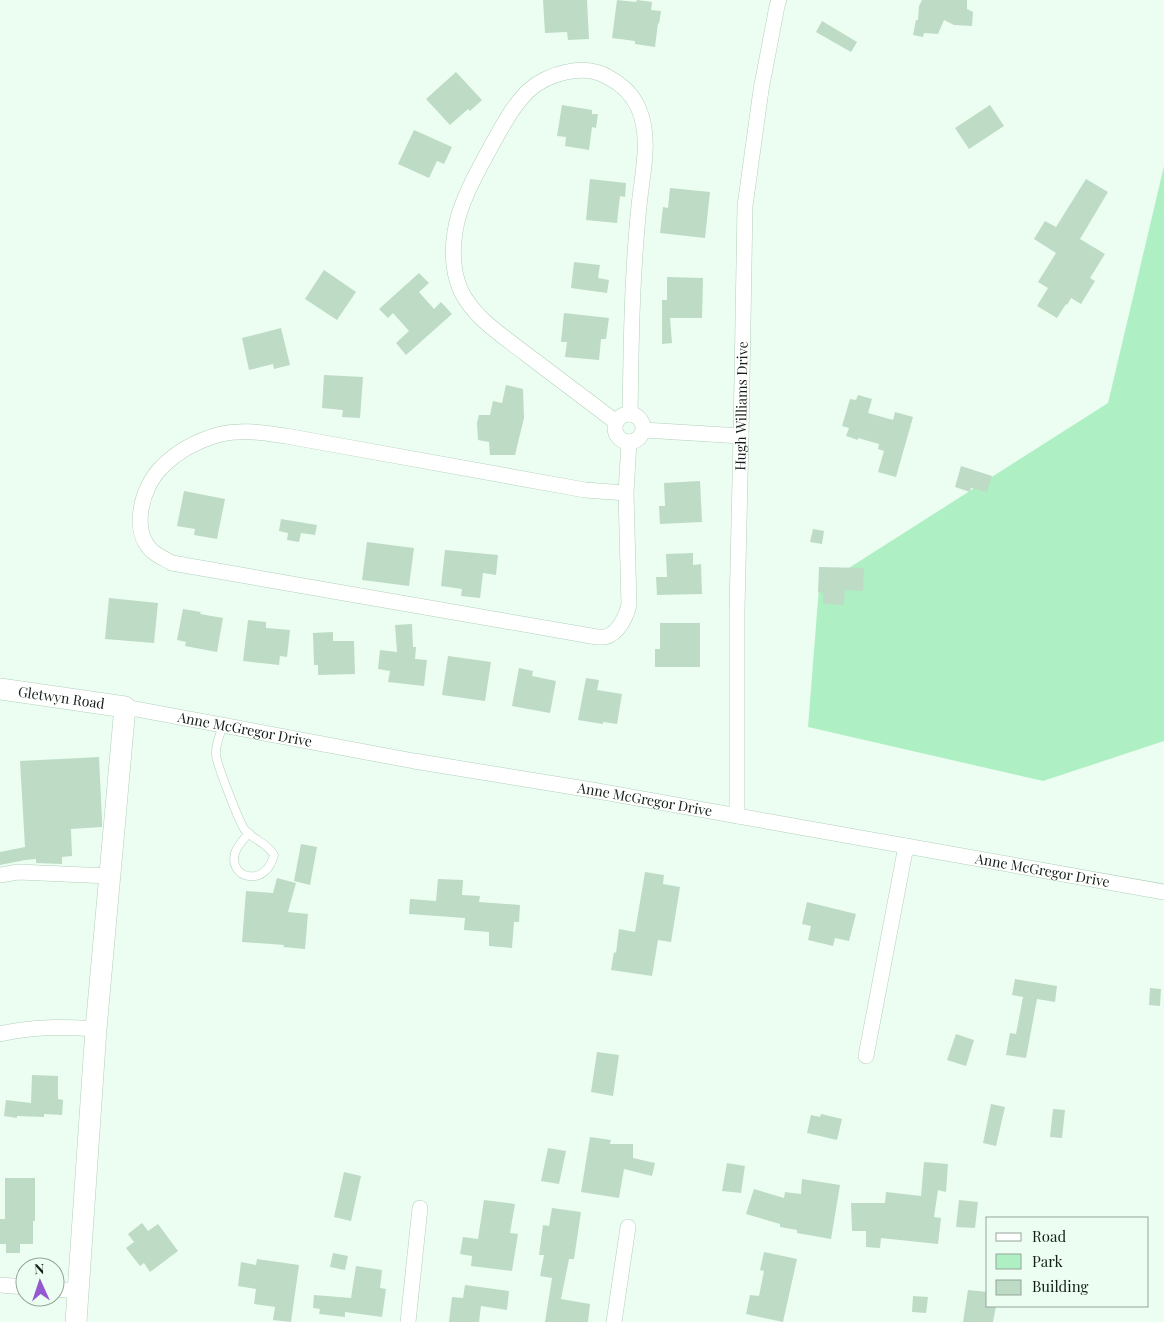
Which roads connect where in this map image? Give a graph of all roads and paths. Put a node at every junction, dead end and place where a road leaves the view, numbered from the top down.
1 (779, 0) edge
2 (630, 414) junction
3 (616, 422) junction
4 (644, 430) junction
5 (741, 436) junction
6 (629, 442) junction
7 (626, 493) junction
8 (0, 690) edge
9 (125, 707) junction
10 (223, 726) junction
11 (737, 816) junction
12 (249, 833) junction
13 (906, 846) junction
14 (0, 875) edge
15 (109, 876) junction
16 (1164, 892) edge
17 (96, 1029) junction
18 (0, 1034) edge
19 (866, 1056) dead end
20 (420, 1208) dead end
21 (628, 1227) dead end
22 (0, 1285) edge
23 (15, 1286) edge
24 (65, 1290) edge
25 (77, 1291) junction
26 (76, 1322) edge
27 (408, 1322) edge
28 (614, 1322) edge

1 - 5 street, Hugh Williams Drive
2 - 3 street
2 - 3 street
2 - 4 street
3 - 6 street
4 - 5 street
4 - 6 street
5 - 11 street, Hugh Williams Drive
6 - 7 street
7 - 7 street
8 - 9 street, Gletwyn Road
9 - 10 street, Anne McGregor Drive
9 - 15 street
10 - 11 street, Anne McGregor Drive
10 - 12 lane
11 - 13 street, Anne McGregor Drive
12 - 12 lane
13 - 16 street, Anne McGregor Drive
13 - 19 street
14 - 15 street
15 - 17 street
17 - 18 street
17 - 25 street
20 - 27 street
21 - 28 street
22 - 23 street
24 - 25 street
25 - 26 street

